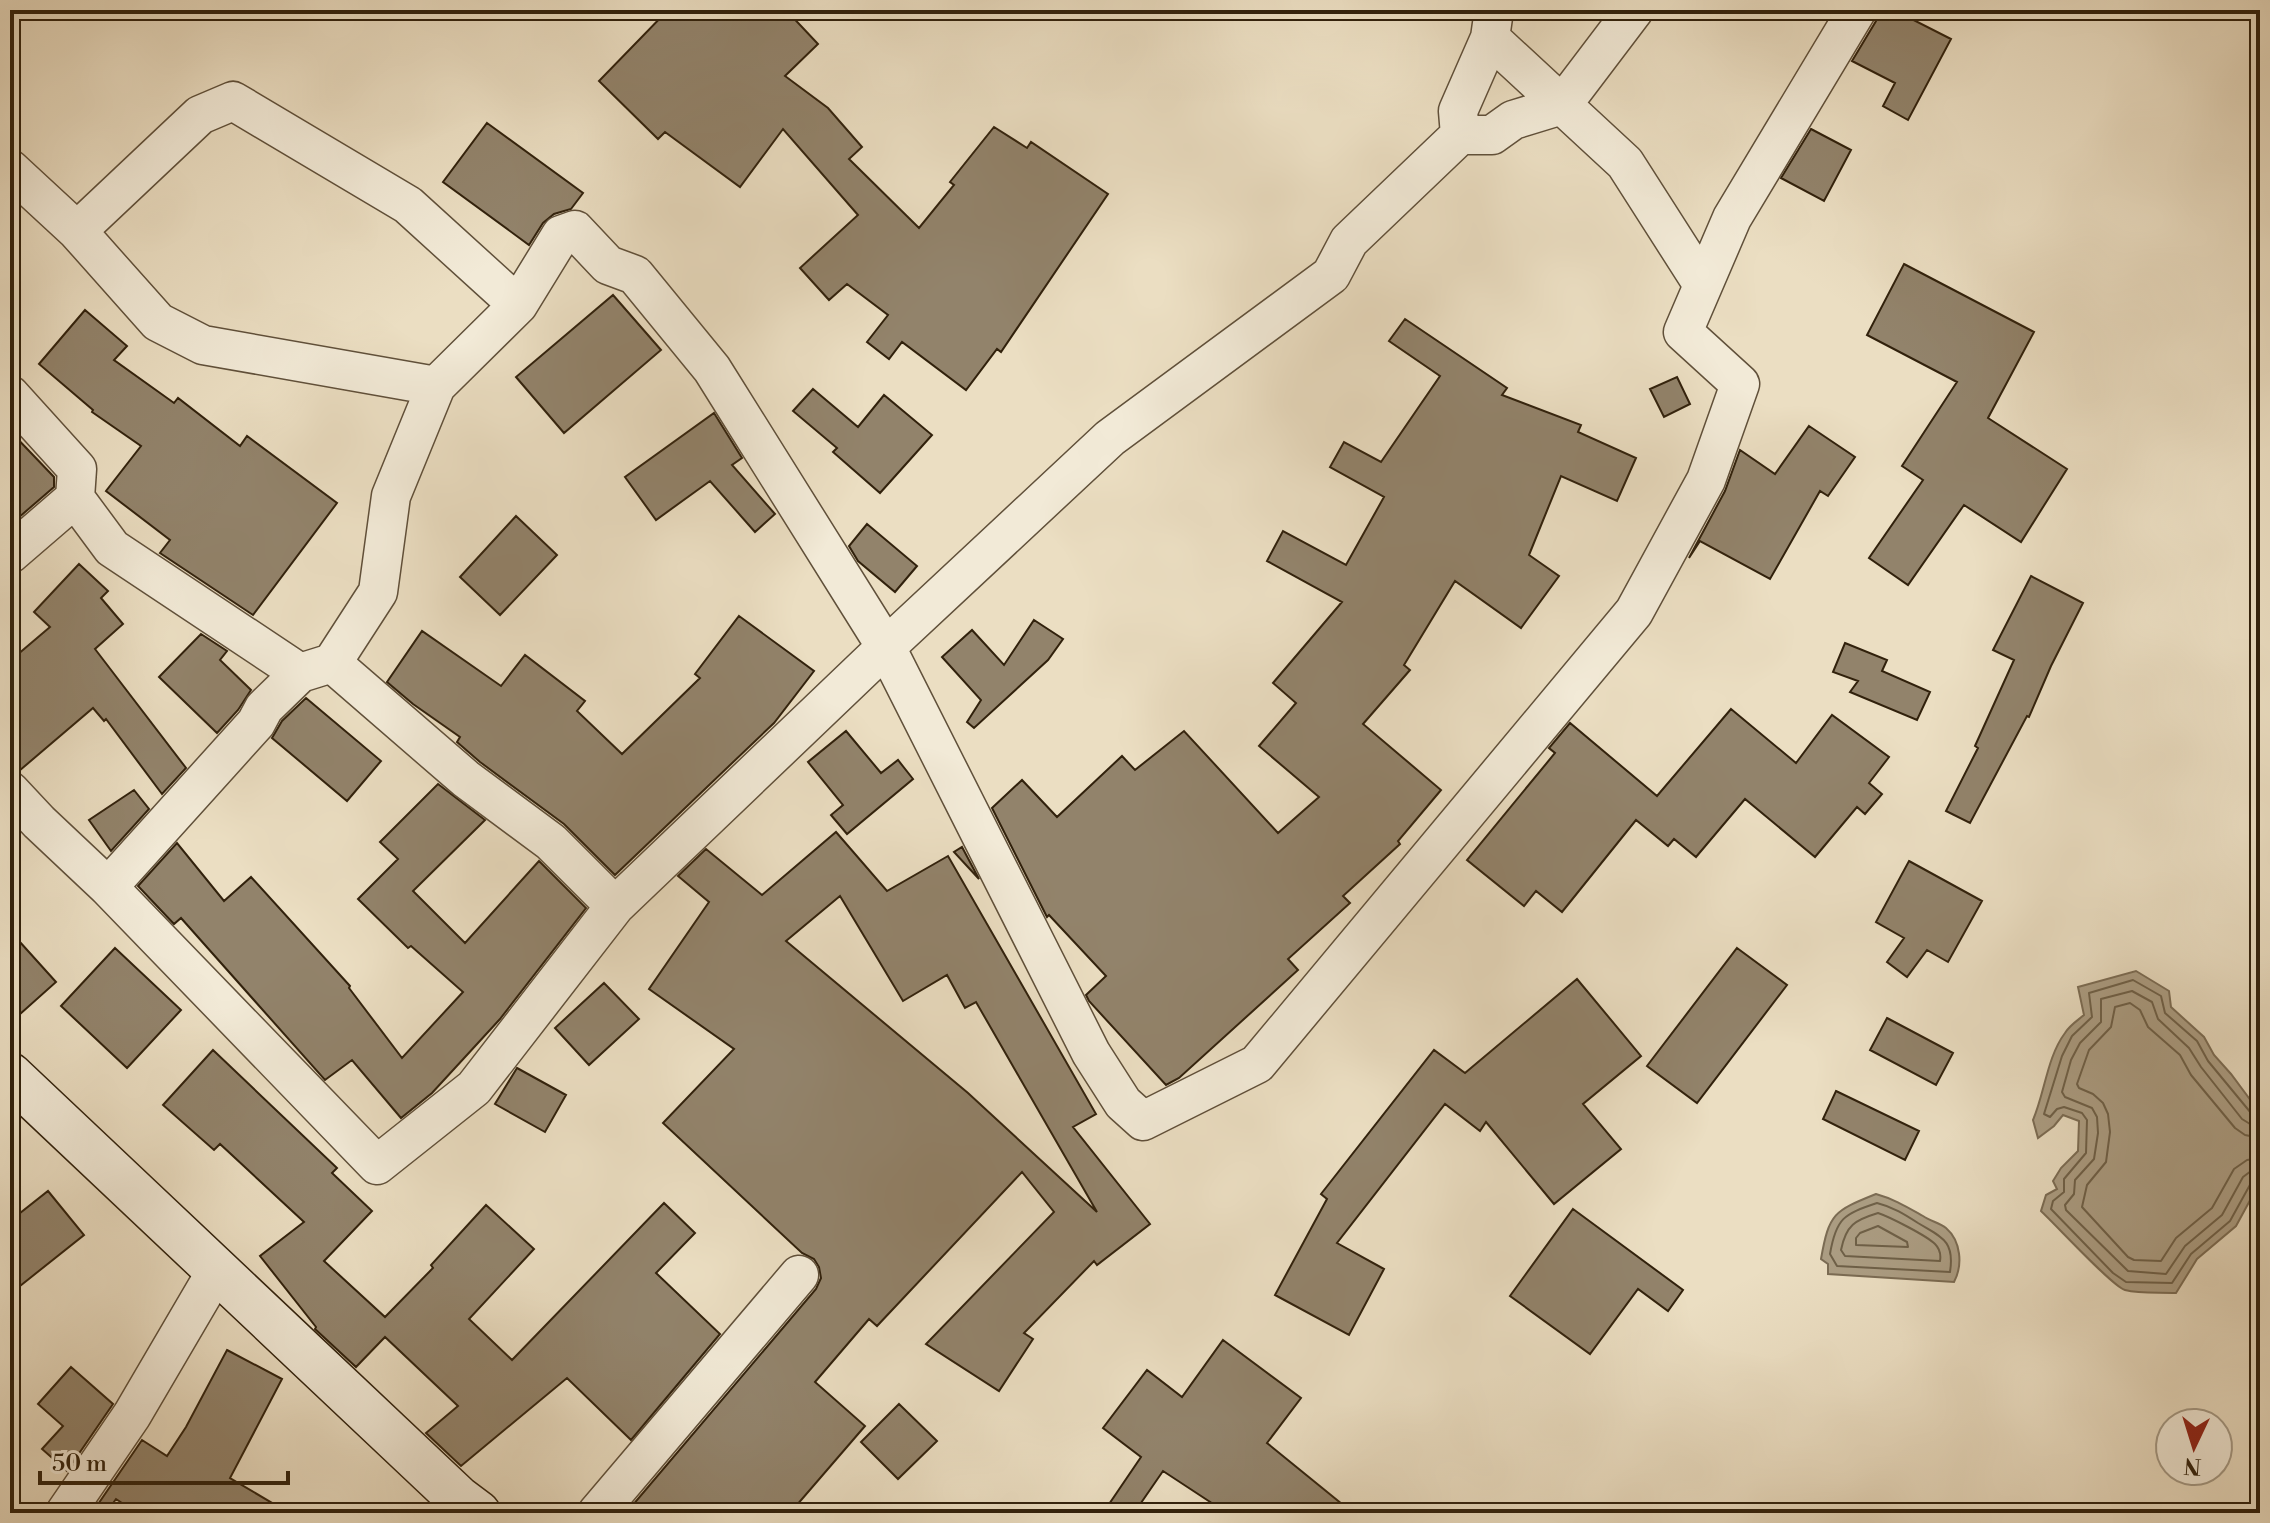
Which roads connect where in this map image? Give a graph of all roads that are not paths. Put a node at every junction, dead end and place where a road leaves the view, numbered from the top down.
1 (1634, 10) edge
2 (1857, 10) edge
3 (1492, 24) edge
4 (1562, 105) junction
5 (1460, 135) junction
6 (10, 169) edge
7 (77, 231) junction
8 (1703, 285) junction
9 (518, 305) junction
10 (436, 386) junction
11 (10, 395) edge
12 (75, 498) junction
13 (10, 554) edge
14 (886, 647) junction
15 (316, 668) junction
16 (10, 791) edge
17 (108, 887) junction
18 (615, 906) junction
19 (10, 1075) edge
20 (217, 1270) junction
21 (799, 1275) dead end
22 (65, 1513) edge
23 (478, 1513) edge
24 (597, 1513) edge

1 - 4 street
2 - 8 street
3 - 4 street
3 - 5 street
4 - 5 street
4 - 8 street
5 - 14 street
6 - 7 street
7 - 9 street
7 - 10 street
8 - 14 street
9 - 10 street
9 - 14 street
10 - 15 street
11 - 12 street
12 - 13 street
12 - 15 street
14 - 18 street
15 - 17 street
15 - 18 street
16 - 17 street
17 - 18 street
19 - 20 street
20 - 22 street
20 - 23 street
21 - 24 street

